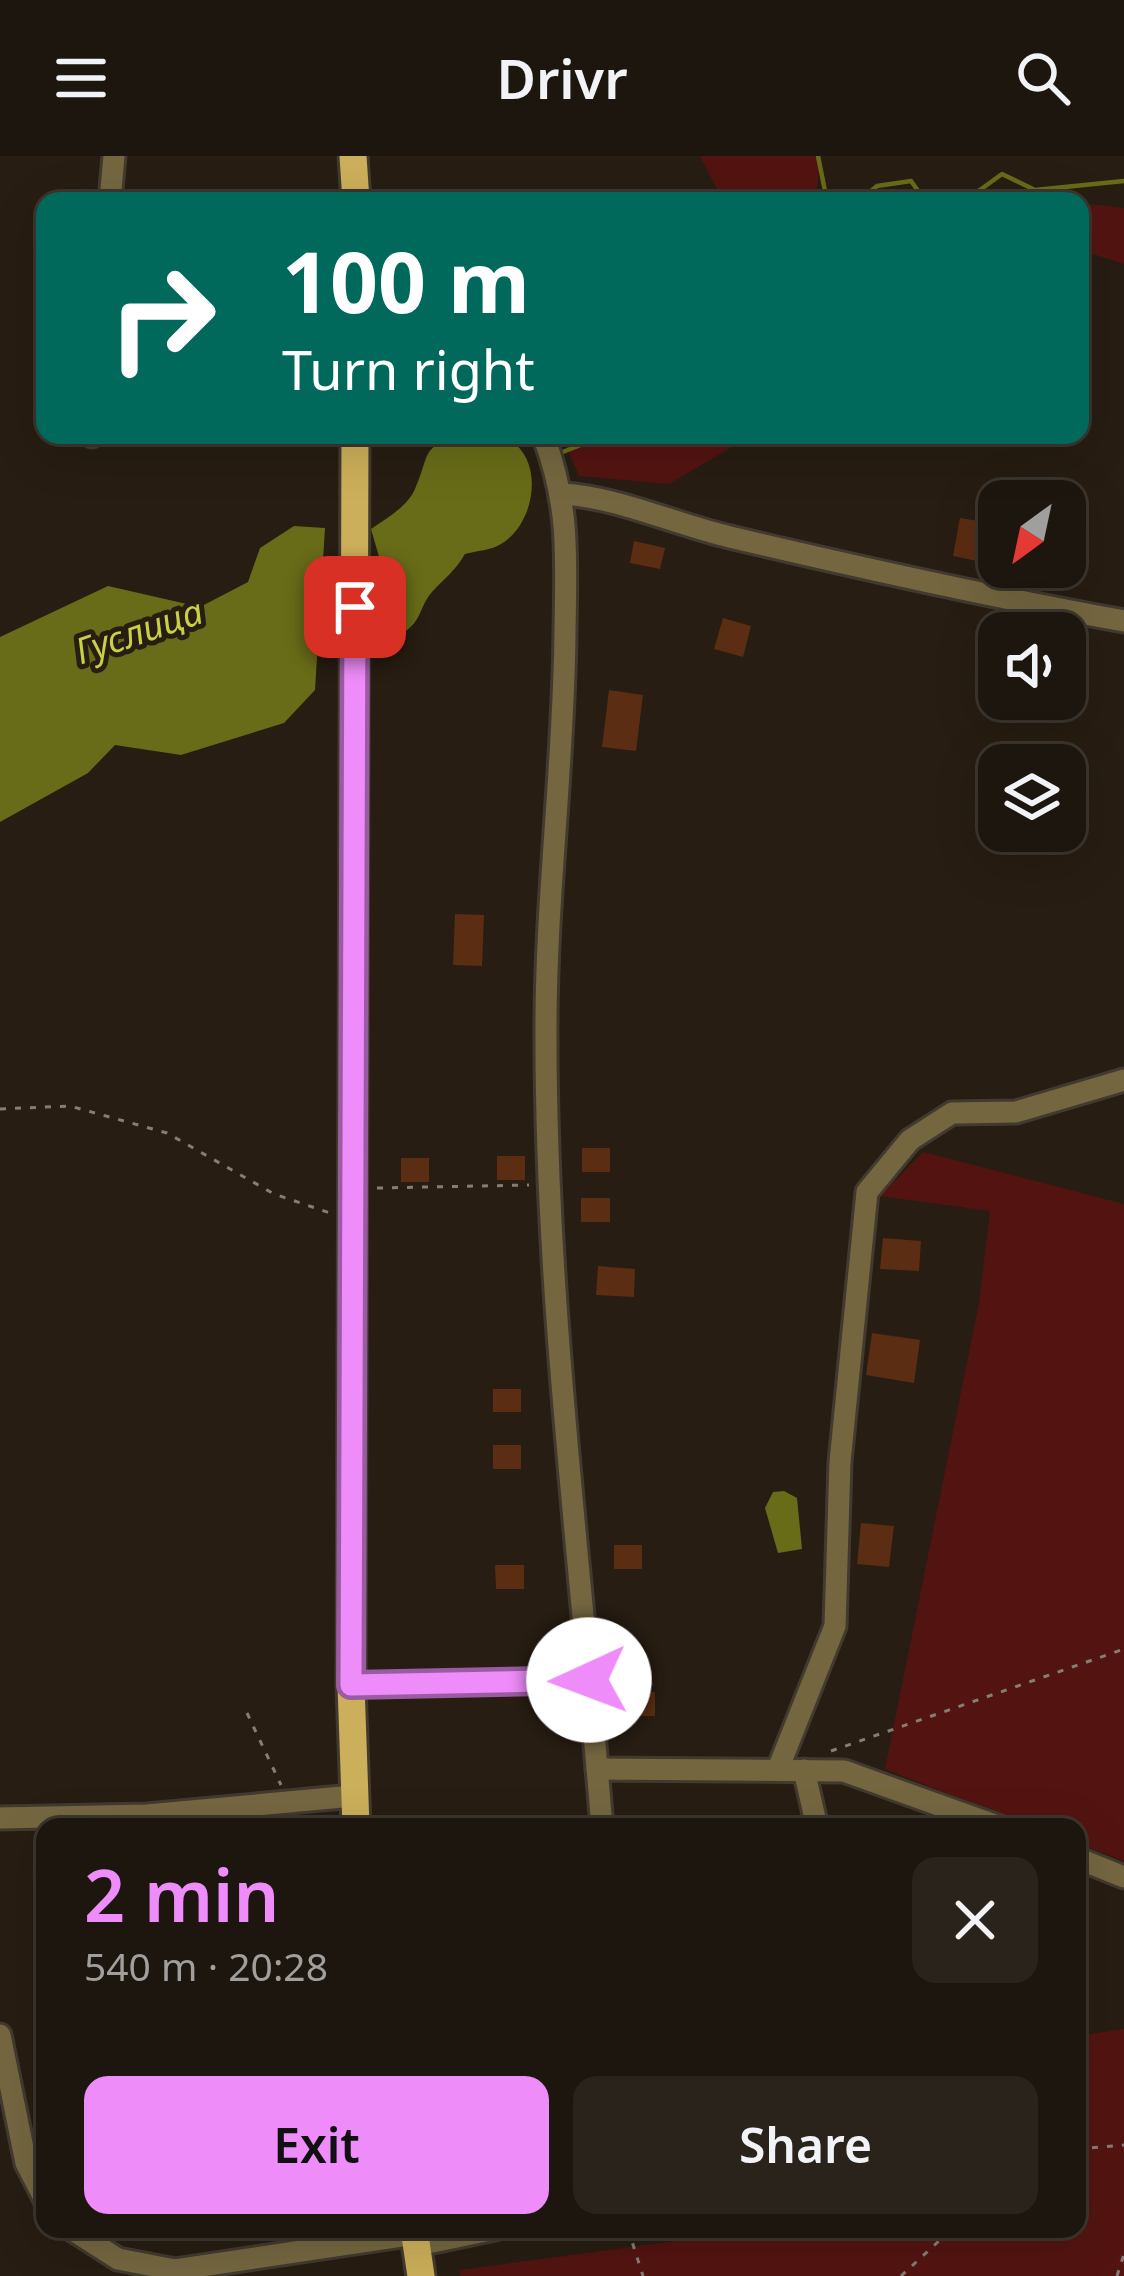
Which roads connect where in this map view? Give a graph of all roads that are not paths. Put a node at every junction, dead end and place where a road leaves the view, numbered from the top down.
1 (114, 156) edge
2 (352, 156) edge
3 (111, 192) edge
4 (361, 192) edge
5 (355, 444) edge
6 (546, 444) edge
7 (560, 485) junction
8 (1124, 621) edge
9 (1124, 1080) edge
10 (589, 1680) junction
11 (351, 1685) junction
12 (597, 1768) junction
13 (778, 1769) junction
14 (804, 1770) junction
15 (353, 1796) junction
16 (0, 1818) edge
17 (355, 1818) edge
18 (601, 1818) edge
19 (815, 1818) edge
20 (975, 1818) edge
21 (1086, 1862) edge
22 (1124, 1877) edge
23 (0, 2035) edge
24 (36, 2182) edge
25 (86, 2238) edge
26 (339, 2238) edge
27 (416, 2238) edge
28 (162, 2273) edge
29 (421, 2276) edge

1 - 3 street
2 - 4 main road
5 - 11 main road
6 - 7 street
7 - 8 street
7 - 10 street
9 - 13 street
10 - 11 street
10 - 12 street
11 - 15 main road
12 - 13 street
12 - 18 street
13 - 14 street
14 - 19 street
14 - 20 street
15 - 16 street
15 - 17 main road
21 - 22 street
23 - 24 street
25 - 28 street
26 - 28 street
27 - 29 main road

